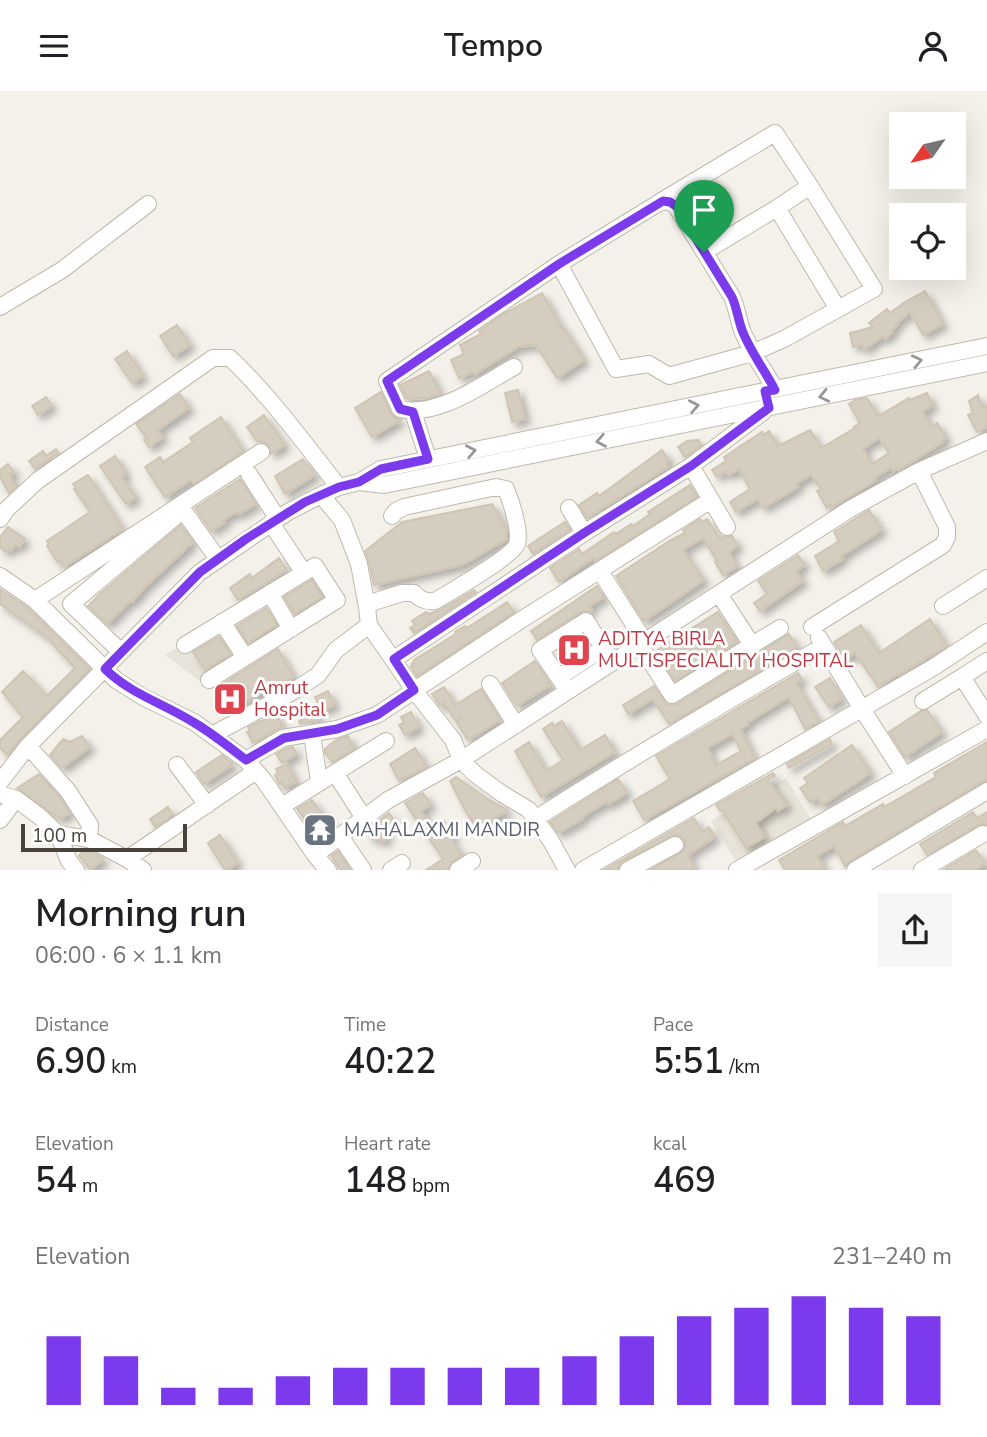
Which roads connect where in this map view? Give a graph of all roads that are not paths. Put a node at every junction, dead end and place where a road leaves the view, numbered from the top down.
1 (810, 186) junction
2 (148, 204) dead end
3 (657, 204) junction
4 (777, 208) junction
5 (704, 252) junction
6 (559, 264) junction
7 (0, 307) edge
8 (838, 309) junction
9 (987, 346) edge
10 (752, 353) junction
11 (987, 363) edge
12 (514, 367) dead end
13 (770, 396) junction
14 (413, 412) junction
15 (987, 440) edge
16 (261, 452) dead end
17 (428, 459) junction
18 (691, 466) junction
19 (919, 471) junction
20 (249, 474) dead end
21 (359, 482) junction
22 (339, 487) junction
23 (321, 495) junction
24 (711, 500) junction
25 (569, 508) dead end
26 (392, 516) dead end
27 (0, 519) edge
28 (275, 521) junction
29 (727, 527) dead end
30 (584, 533) junction
31 (218, 559) junction
32 (304, 573) junction
33 (0, 576) edge
34 (987, 578) edge
35 (605, 579) dead end
36 (270, 593) junction
37 (719, 594) junction
38 (35, 600) junction
39 (367, 604) junction
40 (943, 606) dead end
41 (222, 622) junction
42 (369, 625) junction
43 (780, 628) dead end
44 (291, 629) junction
45 (987, 632) edge
46 (643, 643) junction
47 (185, 645) dead end
48 (752, 645) junction
49 (824, 646) junction
50 (121, 652) junction
51 (609, 655) junction
52 (245, 657) junction
53 (394, 659) junction
54 (987, 661) edge
55 (105, 669) junction
56 (559, 677) junction
57 (962, 677) junction
58 (209, 680) dead end
59 (490, 684) dead end
60 (414, 690) junction
61 (568, 691) junction
62 (923, 701) dead end
63 (862, 709) junction
64 (987, 716) edge
65 (516, 725) junction
66 (987, 729) edge
67 (312, 734) junction
68 (212, 735) junction
69 (386, 741) dead end
70 (28, 746) junction
71 (461, 760) junction
72 (177, 765) dead end
73 (251, 766) junction
74 (335, 773) junction
75 (905, 776) junction
76 (0, 782) edge
77 (320, 782) junction
78 (987, 791) edge
79 (8, 797) edge
80 (207, 805) junction
81 (282, 806) junction
82 (364, 818) junction
83 (535, 819) junction
84 (0, 820) edge
85 (58, 834) junction
86 (983, 834) dead end
87 (340, 836) junction
88 (89, 839) junction
89 (675, 845) dead end
90 (315, 855) junction
91 (127, 859) junction
92 (472, 861) dead end
93 (76, 870) edge
94 (143, 870) edge
95 (328, 870) edge
96 (363, 870) edge
97 (457, 870) edge
98 (567, 870) edge
99 (583, 870) edge
100 (628, 870) edge
101 (737, 870) edge
102 (855, 870) edge
103 (922, 870) edge

1 - 3 street
1 - 4 street
1 - 8 street
2 - 7 street
3 - 5 street
3 - 6 street
4 - 5 street
4 - 8 street
5 - 10 street
6 - 10 street
6 - 14 street
8 - 10 street
13 -> 9 street
10 - 13 street
11 -> 13 street
12 - 14 street
17 -> 13 street
13 - 18 street
13 -> 21 street
14 - 17 street
15 - 19 street
16 - 38 street
17 - 21 street
18 - 24 street
18 - 30 street
19 - 37 street
19 - 49 street
20 - 28 street
21 - 22 street
22 - 23 street
22 - 27 street
23 - 28 street
23 - 39 street
24 - 29 street
24 - 60 street
25 - 30 street
26 - 39 street
28 - 31 street
28 - 32 street
30 - 53 street
31 - 50 street
31 - 50 street
32 - 36 street
32 - 44 street
33 - 38 street
34 - 40 street
35 - 46 street
36 - 41 street
36 - 44 street
37 - 46 street
37 - 48 street
38 - 55 street
39 - 42 street
41 - 47 street
41 - 52 street
42 - 53 street
42 - 68 street
43 - 48 street
44 - 52 street
45 - 63 street
46 - 48 street
46 - 51 street
49 - 63 street
49 - 83 street
50 - 55 street
51 - 56 street
51 - 56 street
51 - 61 street
52 - 58 street
53 - 60 street
54 - 57 street
55 - 68 street
55 - 70 street
56 - 61 street
57 - 62 street
57 - 64 street
59 - 65 street
60 - 67 street
60 - 71 street
61 - 65 street
63 - 75 street
63 - 99 street
65 - 71 street
66 - 75 street
67 - 73 street
67 - 77 street
68 - 73 street
69 - 74 street
70 - 76 street
70 - 88 street
71 - 82 street
71 - 83 street
72 - 80 street
73 - 80 street
73 - 81 street
74 - 77 street
74 - 82 street
75 - 101 street
77 - 81 street
78 - 102 street
79 - 84 street
79 - 85 street
80 - 91 street
81 - 90 street
82 - 87 street
83 - 98 street
85 - 88 street
85 - 93 street
86 - 103 street
87 - 90 street
87 - 96 street
88 - 91 street
89 - 100 street
90 - 95 street
91 - 94 street
92 - 97 street

